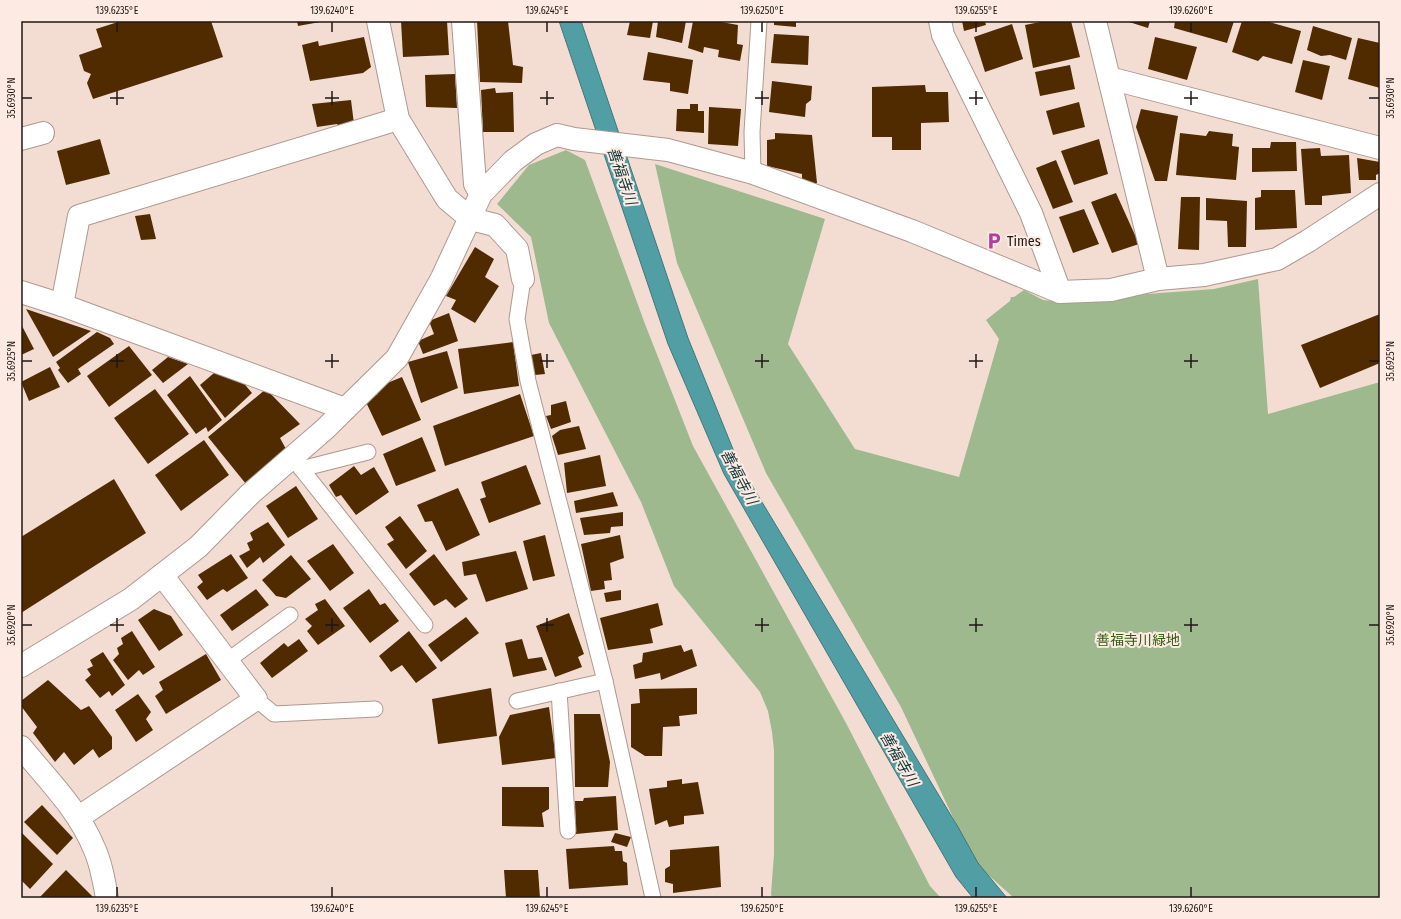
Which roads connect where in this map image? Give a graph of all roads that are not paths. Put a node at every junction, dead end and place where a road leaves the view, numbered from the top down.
1 (378, 21) edge
2 (463, 21) edge
3 (760, 21) edge
4 (940, 21) edge
5 (1096, 21) edge
6 (1109, 78) junction
7 (398, 119) junction
8 (43, 133) dead end
9 (21, 140) edge
10 (1380, 148) edge
11 (752, 173) junction
12 (481, 194) junction
13 (1378, 200) edge
14 (471, 219) junction
15 (523, 279) joint
16 (1158, 279) junction
17 (21, 292) edge
18 (1060, 292) junction
19 (62, 304) junction
20 (346, 409) junction
21 (368, 452) dead end
22 (297, 463) junction
23 (162, 575) junction
24 (290, 615) dead end
25 (425, 625) dead end
26 (227, 661) junction
27 (21, 666) edge
28 (605, 681) junction
29 (559, 691) junction
30 (256, 699) junction
31 (517, 701) dead end
32 (375, 709) dead end
33 (21, 747) edge
34 (78, 817) junction
35 (568, 831) dead end
36 (107, 898) edge
37 (653, 898) edge

1 - 7 street
2 - 12 street
3 - 11 lane
4 - 18 street
5 - 6 street
6 - 10 street
6 - 16 street
7 - 14 street
7 - 19 street
8 - 9 street
11 - 12 street
11 - 18 street
12 - 14 street
13 - 16 street
14 - 15 street
14 - 20 street
15 - 28 lane
16 - 18 street
17 - 19 street
19 - 20 street
20 - 22 street
21 - 22 lane
22 - 23 street
22 - 25 lane
23 - 26 street
23 - 27 street
24 - 26 lane
26 - 30 street
28 - 29 lane
28 - 37 lane
29 - 31 lane
29 - 35 lane
30 - 32 lane
30 - 34 street
33 - 34 street
34 - 36 street

